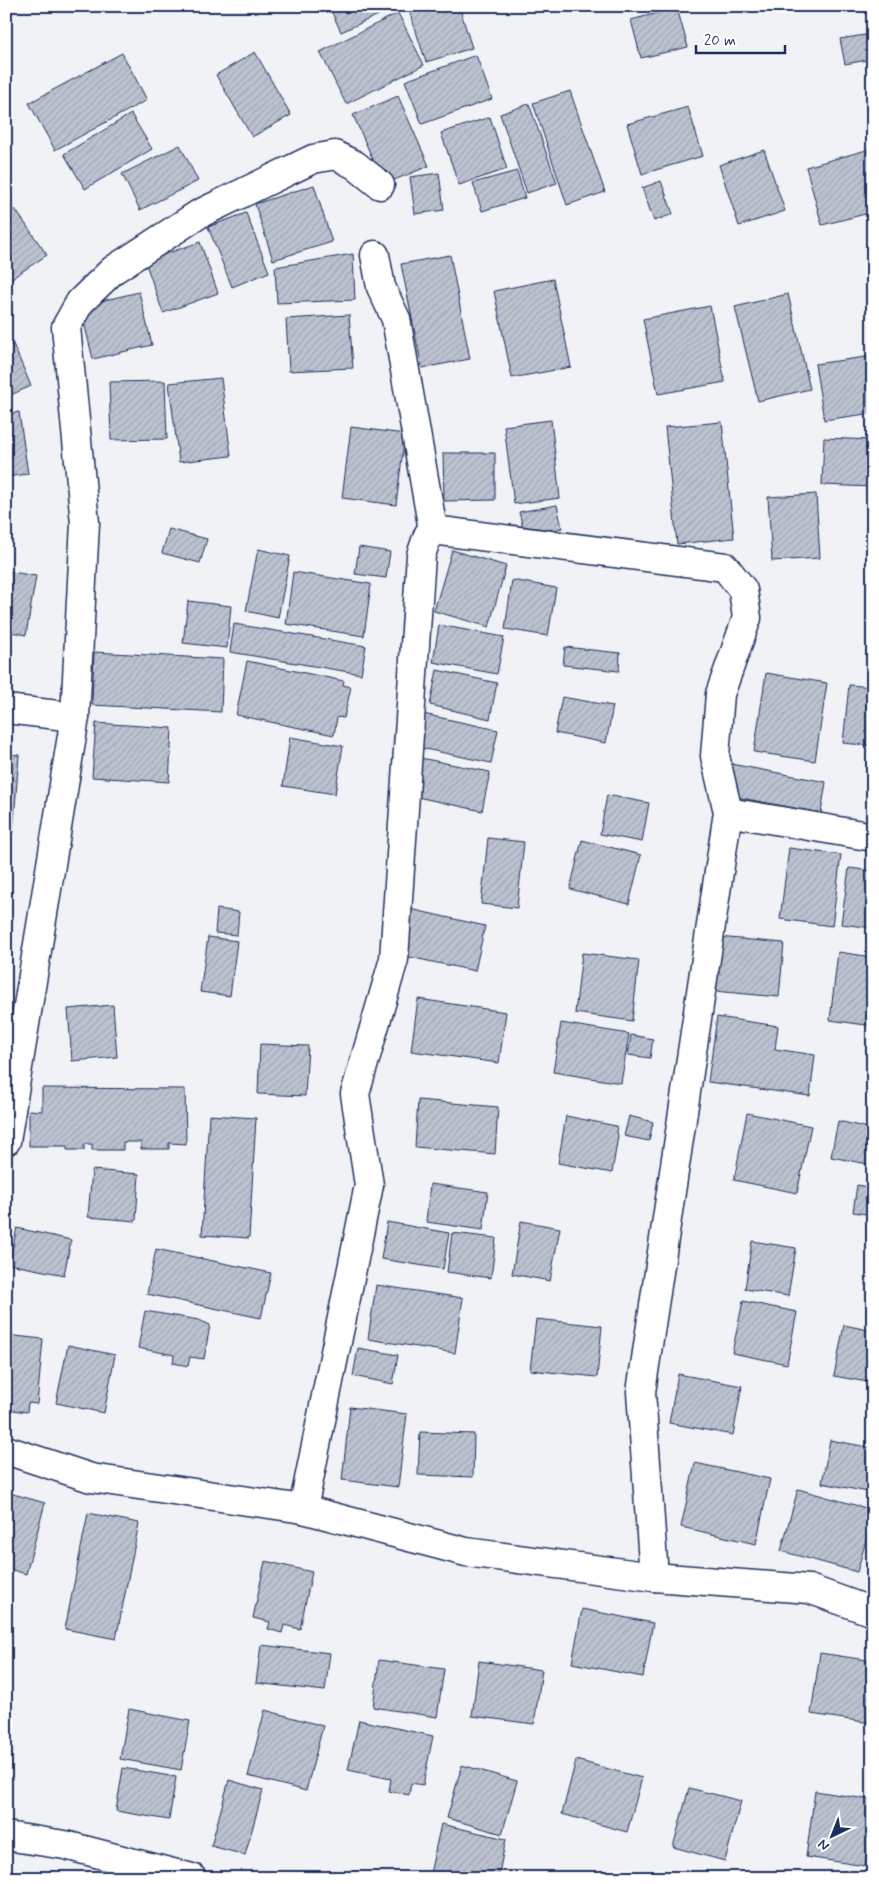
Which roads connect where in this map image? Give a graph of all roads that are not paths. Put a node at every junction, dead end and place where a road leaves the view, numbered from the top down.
1 (380, 185) dead end
2 (375, 255) dead end
3 (433, 530) junction
4 (6, 708) edge
5 (75, 718) junction
6 (728, 812) junction
7 (873, 837) edge
8 (6, 1142) edge
9 (6, 1450) edge
10 (303, 1509) junction
11 (654, 1577) junction
12 (873, 1612) edge
13 (6, 1836) edge
14 (192, 1878) edge

1 - 5 street
2 - 3 street
3 - 6 street
3 - 10 street
4 - 5 street
5 - 8 street
6 - 7 street
6 - 11 street
9 - 10 street
10 - 11 street
11 - 12 street
13 - 14 street

